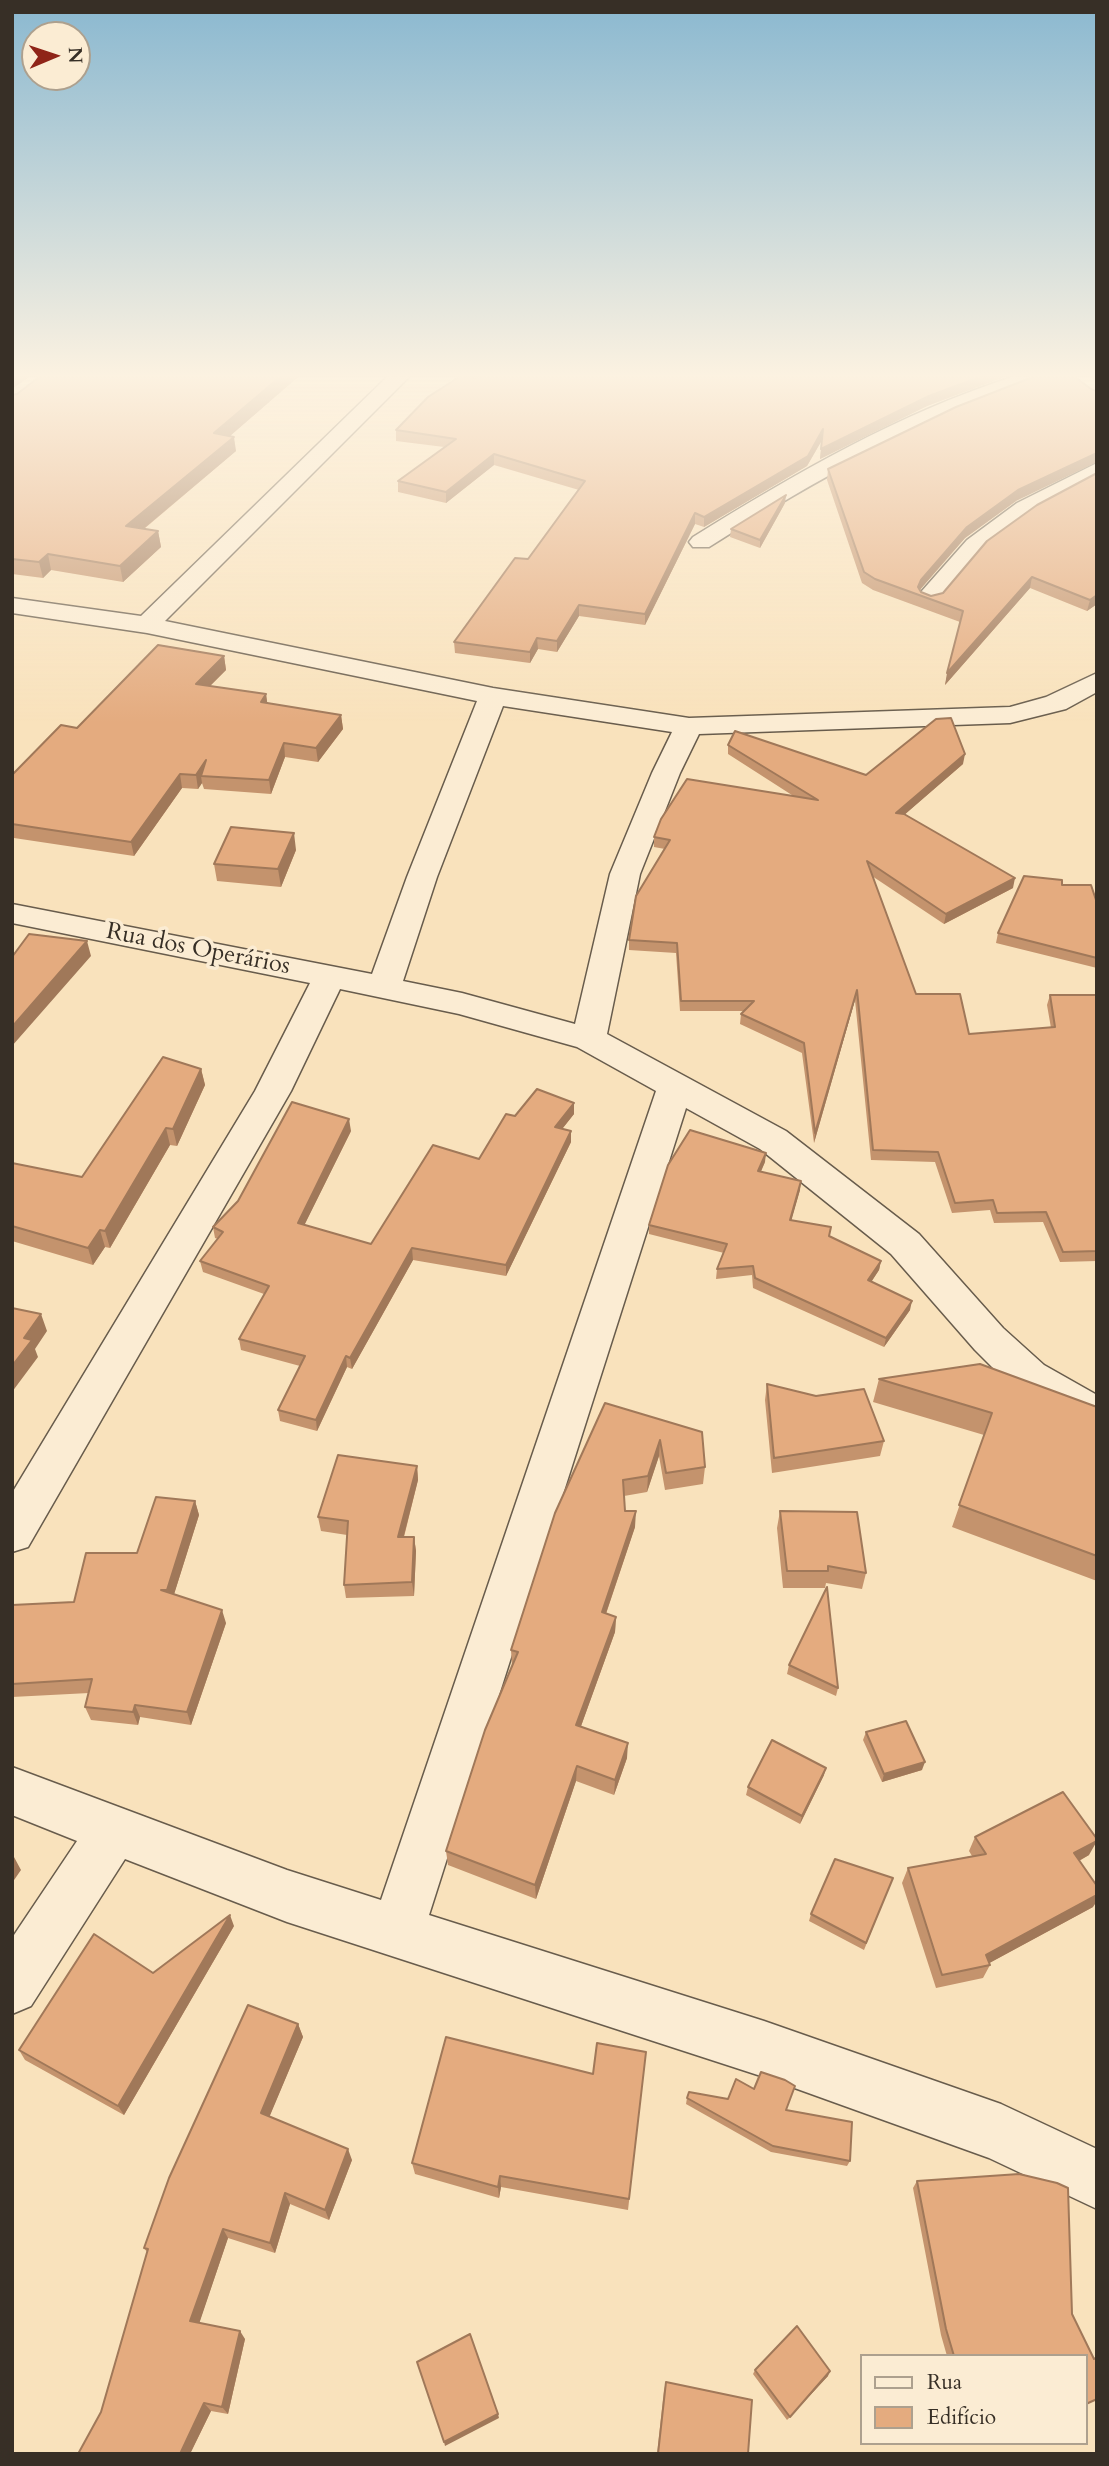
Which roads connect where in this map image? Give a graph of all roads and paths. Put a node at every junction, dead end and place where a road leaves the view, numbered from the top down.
1 (280, 492) edge
2 (781, 492) edge
3 (1055, 492) edge
4 (701, 542) dead end
5 (930, 597) edge
6 (12, 605) edge
7 (147, 625) junction
8 (1097, 681) edge
9 (493, 696) junction
10 (689, 726) junction
11 (14, 916) edge
12 (330, 976) junction
13 (384, 987) junction
14 (589, 1039) junction
15 (676, 1085) junction
16 (1097, 1413) edge
17 (12, 1533) edge
18 (12, 1791) edge
19 (113, 1832) junction
20 (397, 1931) junction
21 (12, 1987) edge
22 (1097, 2179) edge

1 - 7 street
2 - 4 street
3 - 5 street
6 - 7 street
7 - 9 street
8 - 10 street
9 - 10 street
9 - 13 street
10 - 14 street
11 - 12 street, Rua dos Operários
12 - 13 street, Rua dos Operários
12 - 17 street
13 - 14 street, Rua dos Operários
14 - 15 street, Rua dos Operários
15 - 16 street, Rua dos Operários
15 - 20 street
18 - 19 street
19 - 20 street
19 - 21 street
20 - 22 street

